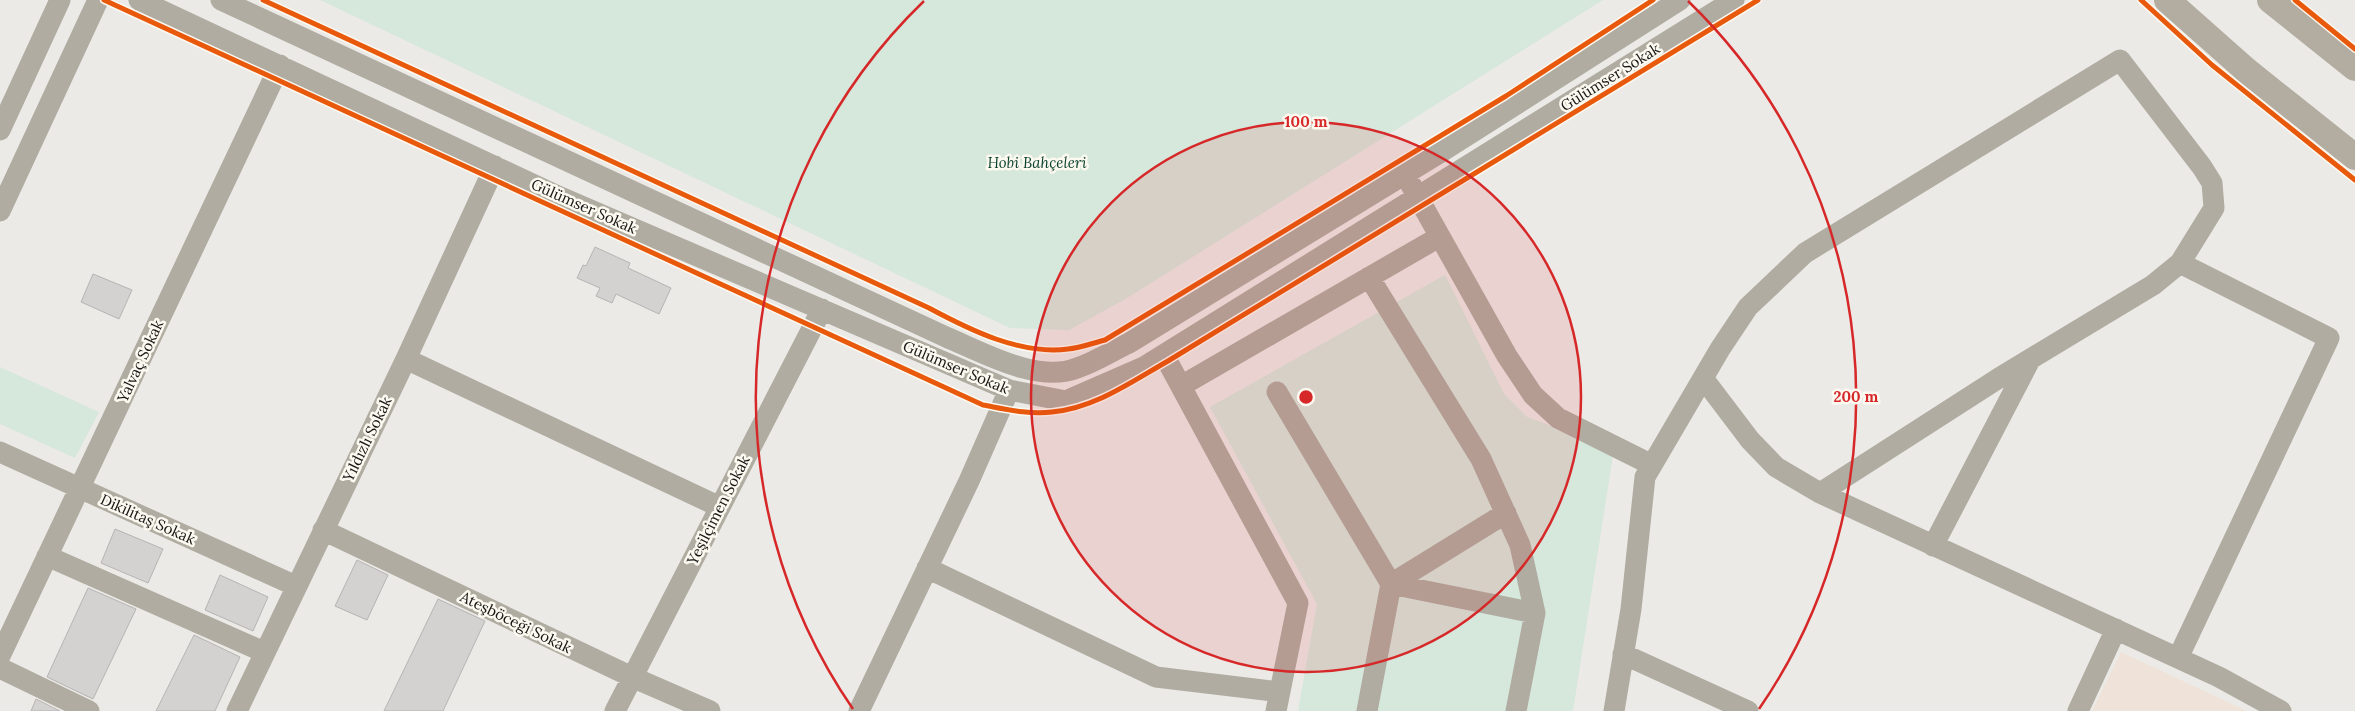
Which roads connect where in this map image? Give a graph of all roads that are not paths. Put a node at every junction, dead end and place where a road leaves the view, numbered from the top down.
1 (60, 0) edge
2 (98, 0) edge
3 (139, 0) edge
4 (221, 0) edge
5 (1680, 0) edge
6 (1734, 0) edge
7 (2167, 0) edge
8 (2270, 0) edge
9 (280, 65) junction
10 (2355, 68) edge
11 (0, 130) edge
12 (2355, 157) edge
13 (495, 166) junction
14 (1405, 174) junction
15 (1418, 198) junction
16 (0, 212) edge
17 (1439, 237) junction
18 (2180, 263) junction
19 (1369, 277) junction
20 (822, 309) junction
21 (1164, 354) junction
22 (2031, 358) junction
23 (406, 359) junction
24 (1703, 378) junction
25 (1181, 386) junction
26 (1008, 390) junction
27 (1277, 392) dead end
28 (0, 452) edge
29 (1652, 465) junction
30 (80, 488) junction
31 (1820, 494) junction
32 (720, 507) junction
33 (1506, 513) junction
34 (323, 530) junction
35 (1933, 546) junction
36 (47, 556) junction
37 (927, 568) junction
38 (1391, 584) junction
39 (296, 586) junction
40 (1535, 613) junction
41 (2116, 629) junction
42 (264, 652) junction
43 (1623, 654) junction
44 (0, 656) edge
45 (2178, 658) junction
46 (0, 668) edge
47 (632, 677) junction
48 (1278, 701) edge
49 (89, 711) edge
50 (237, 711) edge
51 (615, 711) edge
52 (710, 711) edge
53 (859, 711) edge
54 (1367, 711) edge
55 (1516, 711) edge
56 (1614, 711) edge
57 (1748, 711) edge
58 (2078, 711) edge
59 (2281, 711) edge

1 - 11 street
2 - 16 street
3 - 9 street, Gülümser Sokak
4 - 14 street
5 - 14 street
6 - 15 street, Gülümser Sokak
7 - 12 main road
8 - 10 main road
9 - 13 street, Gülümser Sokak
9 - 30 street, Yalvaç Sokak
13 - 20 street, Gülümser Sokak
13 - 23 street, Yıldızlı Sokak
14 - 15 street
15 - 17 street
15 - 21 street, Gülümser Sokak
17 - 19 street
17 - 29 street
18 - 22 street
18 - 24 street
18 - 45 street
19 - 25 street
19 - 33 street
20 - 26 street, Gülümser Sokak
20 - 32 street, Yeşilçimen Sokak
21 - 25 street
21 - 26 street, Gülümser Sokak
22 - 31 street
22 - 35 street
23 - 32 street
23 - 34 street, Yıldızlı Sokak
24 - 29 street
24 - 31 street
25 - 48 street
26 - 37 street
27 - 38 street
28 - 30 street, Dikilitaş Sokak
29 - 43 street
30 - 36 street, Yalvaç Sokak
30 - 39 street, Dikilitaş Sokak
31 - 35 street
32 - 47 street, Yeşilçimen Sokak
33 - 38 street
33 - 40 street
34 - 39 street, Yıldızlı Sokak
34 - 47 street, Ateşböceği Sokak
35 - 41 street
36 - 42 street
36 - 44 street, Yalvaç Sokak
37 - 48 street
37 - 53 street
38 - 40 street
38 - 54 street
39 - 42 street, Yıldızlı Sokak
40 - 55 street
41 - 45 street
41 - 58 street
42 - 50 street, Yıldızlı Sokak
43 - 56 street
43 - 57 street
45 - 59 street
46 - 49 street
47 - 51 street, Yeşilçimen Sokak
47 - 52 street, Ateşböceği Sokak

